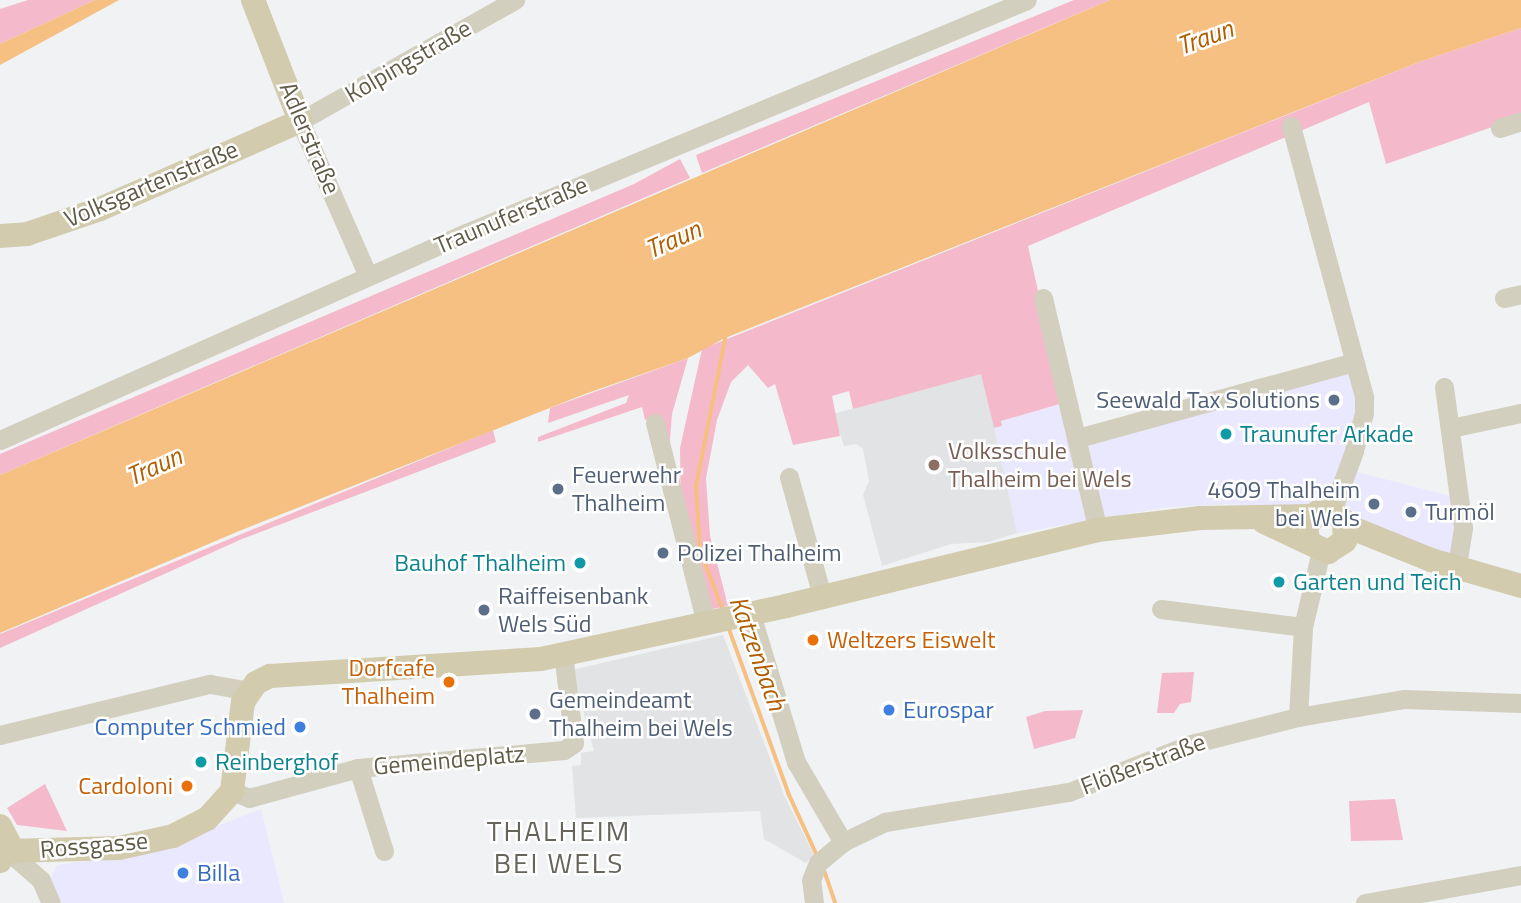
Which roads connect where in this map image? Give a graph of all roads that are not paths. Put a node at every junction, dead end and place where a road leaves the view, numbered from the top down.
1 (253, 0) edge
2 (515, 0) edge
3 (1027, 0) edge
4 (300, 121) junction
5 (1521, 121) edge
6 (1292, 126) dead end
7 (1500, 128) dead end
8 (0, 236) edge
9 (368, 276) junction
10 (1043, 298) dead end
11 (1354, 362) junction
12 (1444, 387) dead end
13 (1521, 413) edge
14 (655, 423) dead end
15 (1451, 428) junction
16 (1078, 438) junction
17 (0, 440) edge
18 (789, 477) dead end
19 (1098, 530) junction
20 (1327, 532) junction
21 (1457, 568) junction
22 (1521, 586) edge
23 (822, 596) junction
24 (1161, 609) dead end
25 (740, 616) junction
26 (706, 623) junction
27 (1303, 627) junction
28 (564, 654) junction
29 (249, 691) junction
30 (1521, 703) edge
31 (1298, 717) junction
32 (0, 735) edge
33 (358, 768) junction
34 (232, 791) junction
35 (215, 811) junction
36 (843, 842) junction
37 (3, 847) edge
38 (69, 851) junction
39 (384, 851) dead end
40 (1521, 874) edge
41 (41, 880) junction
42 (41, 903) edge
43 (51, 903) edge
44 (814, 903) edge
45 (1365, 903) edge

1 - 4 main road, Adlerstraße
2 - 4 street, Kolpingstraße
3 - 9 street, Traunuferstraße
4 - 8 main road, Volksgartenstraße
4 - 9 street, Adlerstraße
5 - 7 street
6 - 11 street
9 - 17 street, Traunuferstraße
10 - 16 street
11 - 16 street
11 - 20 street
12 - 15 street
13 - 15 street
14 - 26 street
15 - 21 street
16 - 19 street
18 - 23 street
19 - 20 main road
19 - 23 main road
20 - 21 main road
20 - 27 street
21 - 22 main road
23 - 25 main road
24 - 27 street
25 - 26 main road
25 - 36 street
26 - 28 main road
27 - 31 street
28 - 29 main road
28 - 33 street, Gemeindeplatz
29 - 32 street
29 - 34 main road
30 - 31 street, Flößerstraße
31 - 36 street, Flößerstraße
33 - 34 street, Gemeindeplatz
33 - 39 street
34 - 35 main road, Rossgasse
35 - 37 main road, Rossgasse
35 - 38 main road, Rossgasse
36 - 44 street, Flößerstraße
37 - 38 main road, Rossgasse
37 - 41 street
37 - 42 street
38 - 41 street
40 - 45 street
41 - 43 street

